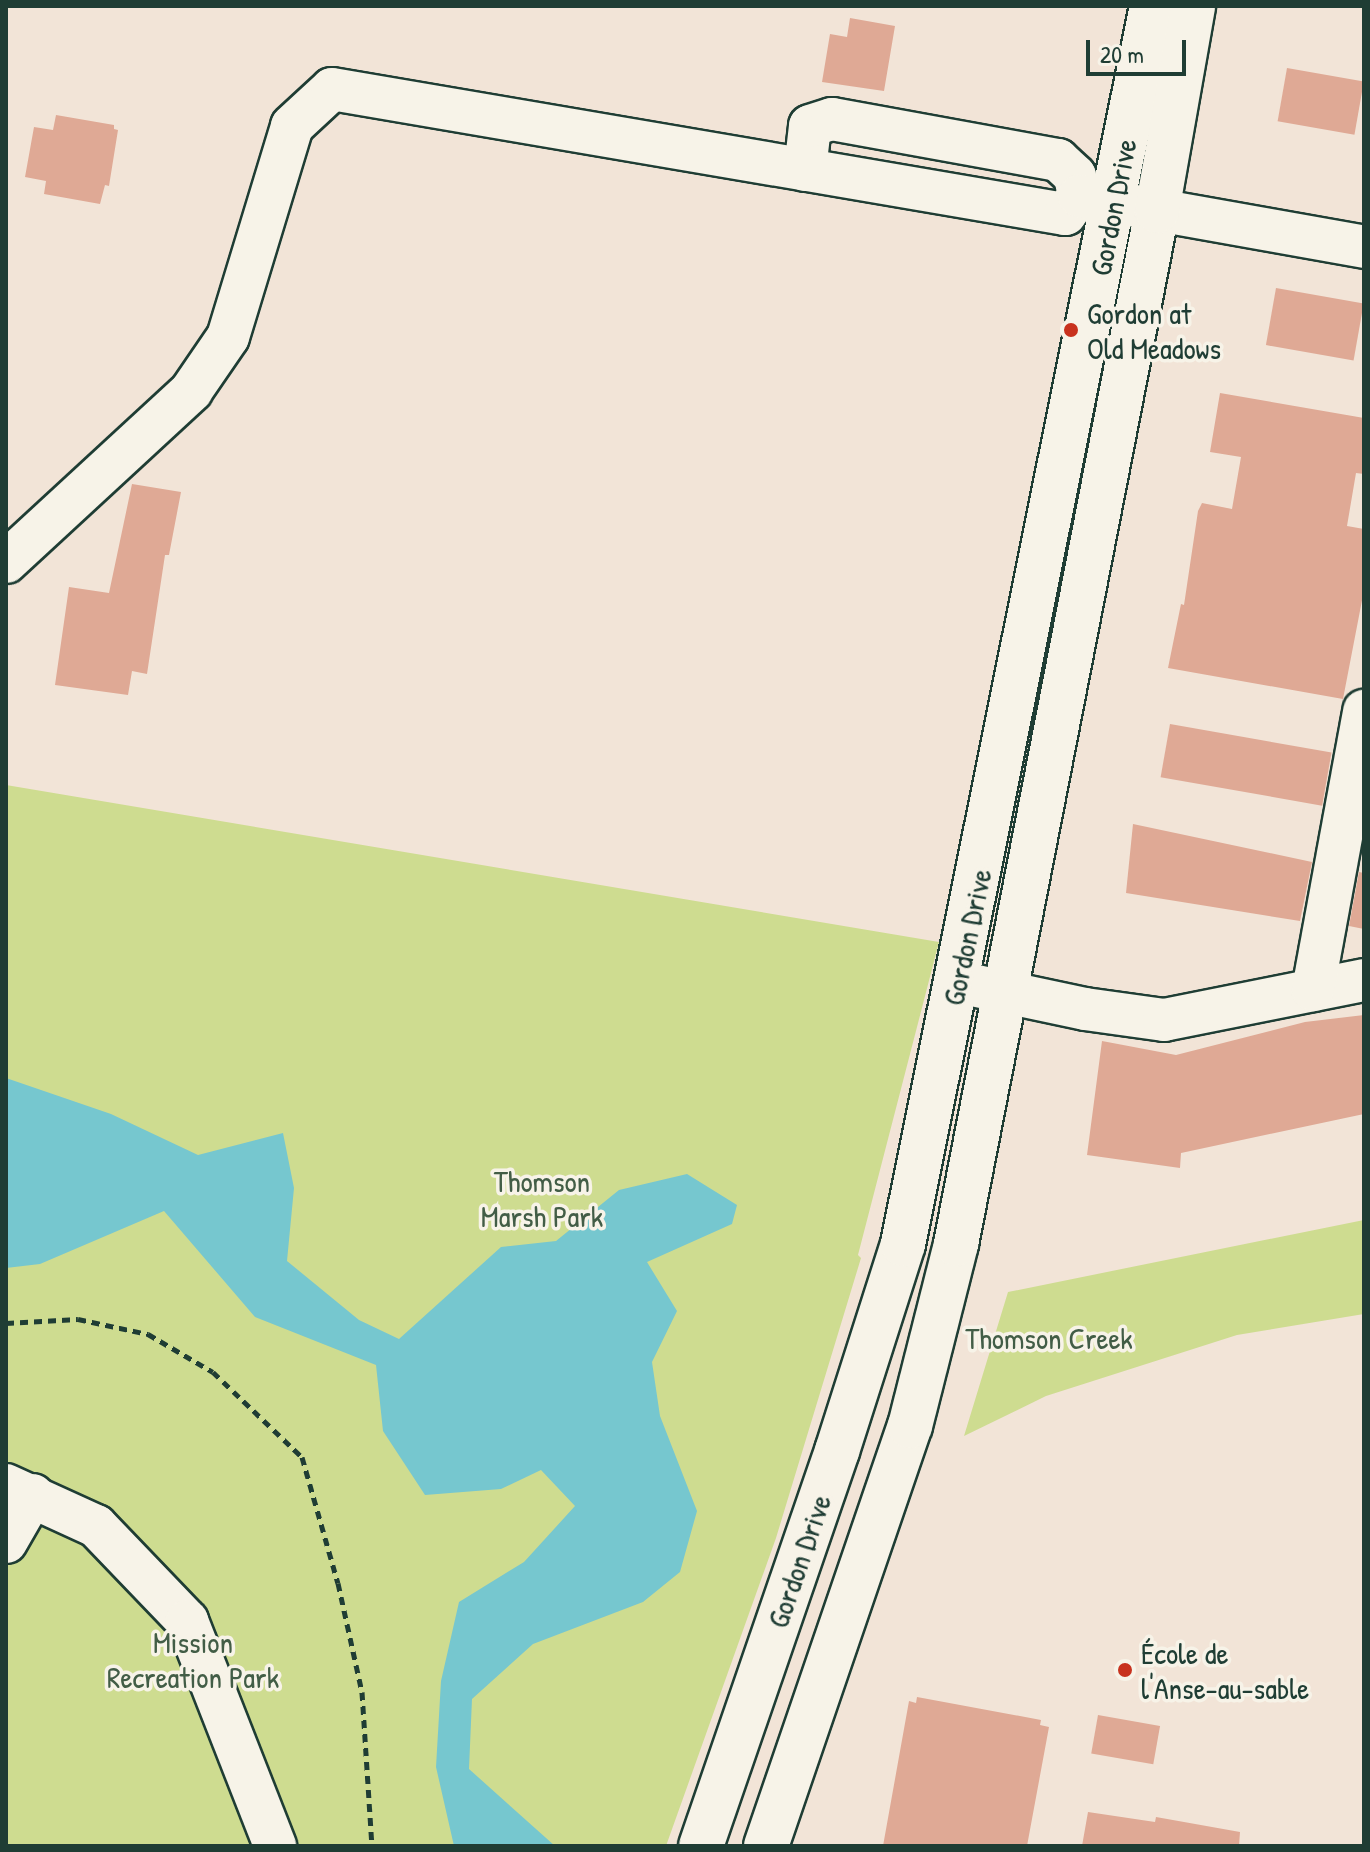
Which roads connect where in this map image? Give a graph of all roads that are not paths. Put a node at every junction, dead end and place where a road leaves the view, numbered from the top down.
1 (1152, 6) edge
2 (1193, 6) edge
3 (805, 170) junction
4 (1096, 200) junction
5 (1157, 211) junction
6 (1364, 247) edge
7 (6, 562) edge
8 (1364, 711) edge
9 (1364, 980) edge
10 (958, 982) junction
11 (1005, 990) junction
12 (1313, 990) junction
13 (19, 1490) edge
14 (6, 1542) edge
15 (275, 1846) edge
16 (701, 1846) edge
17 (766, 1846) edge

1 - 4 main road, Gordon Drive
2 - 5 main road, Gordon Drive
3 - 4 street
3 - 4 street
3 - 7 street
4 - 5 street
4 - 10 main road, Gordon Drive
5 - 6 street
5 - 11 main road, Gordon Drive
8 - 12 street
9 - 12 street
10 - 11 street
10 - 16 main road, Gordon Drive
11 - 12 street
11 - 17 main road, Gordon Drive
13 - 14 street
13 - 15 street

